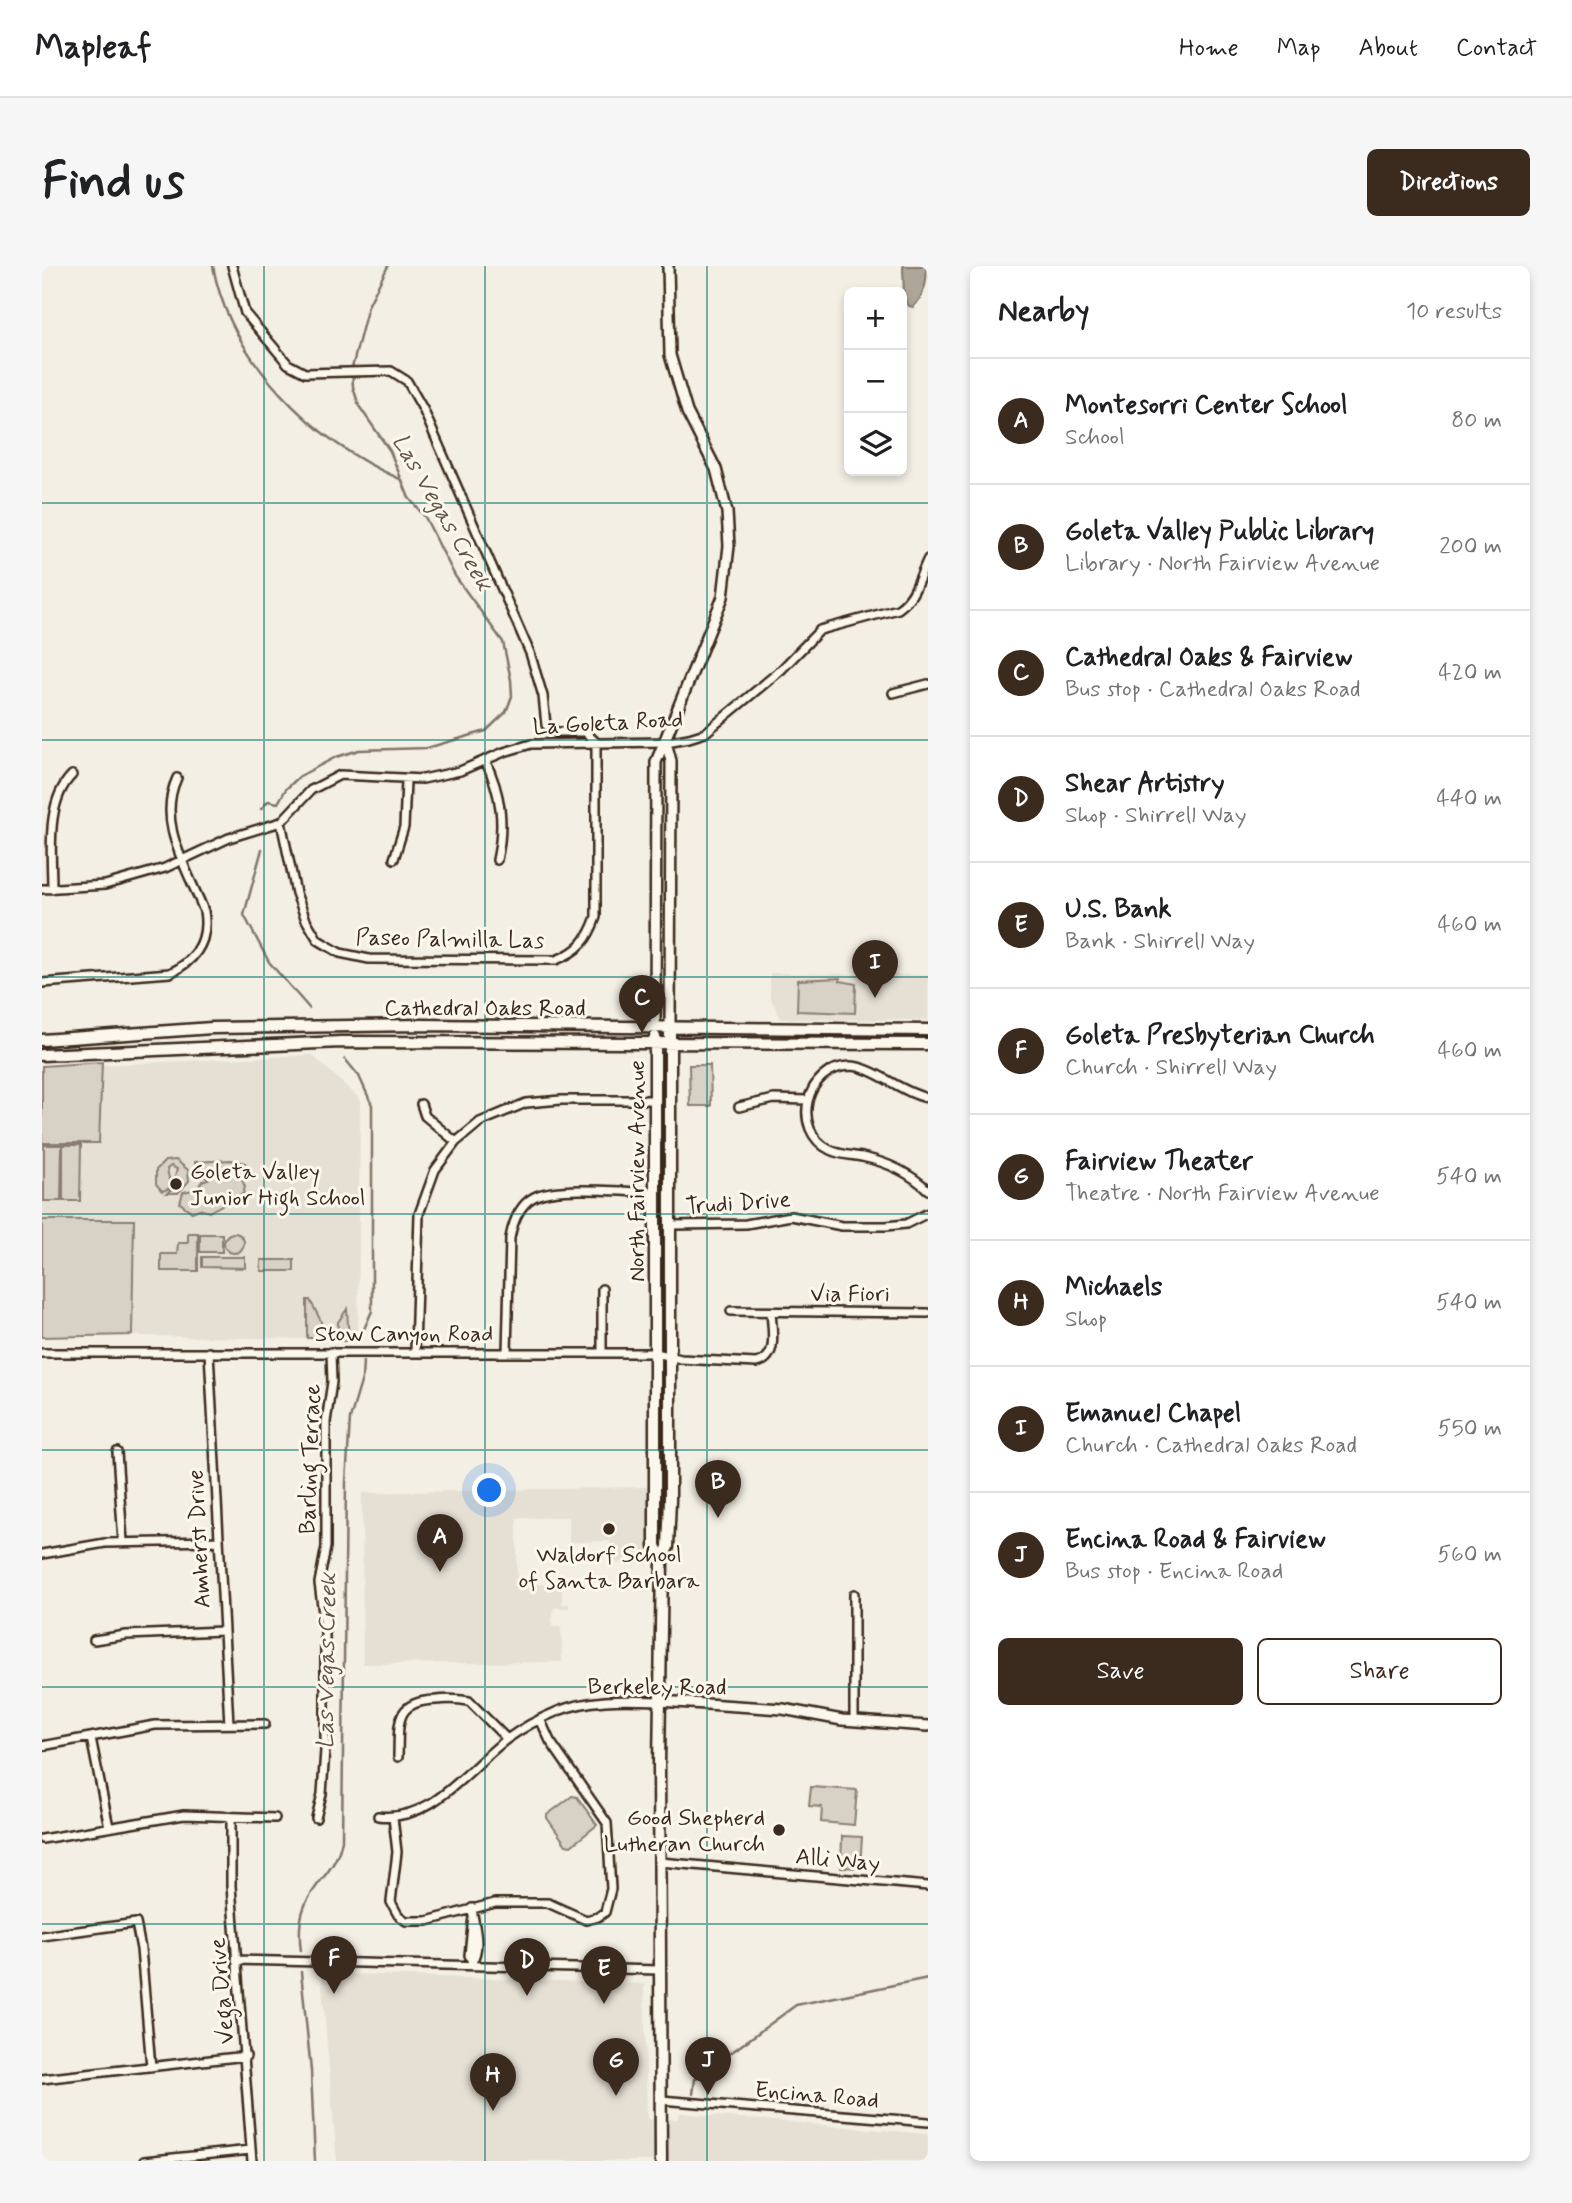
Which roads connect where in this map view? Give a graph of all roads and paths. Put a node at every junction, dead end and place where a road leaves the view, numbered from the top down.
1 (232, 266) edge
2 (668, 266) edge
3 (928, 559) edge
4 (928, 684) edge
5 (893, 693) dead end
6 (596, 742) junction
7 (666, 742) junction
8 (485, 760) junction
9 (72, 775) dead end
10 (177, 778) dead end
11 (406, 780) junction
12 (281, 822) junction
13 (394, 859) dead end
14 (184, 860) junction
15 (497, 860) dead end
16 (42, 888) edge
17 (52, 888) junction
18 (42, 983) edge
19 (655, 1027) junction
20 (670, 1027) junction
21 (928, 1030) edge
22 (42, 1040) edge
23 (655, 1042) junction
24 (670, 1042) junction
25 (928, 1044) edge
26 (42, 1055) edge
27 (928, 1098) edge
28 (655, 1100) junction
29 (807, 1100) junction
30 (421, 1104) dead end
31 (739, 1107) dead end
32 (456, 1142) junction
33 (928, 1190) edge
34 (656, 1193) junction
35 (928, 1213) edge
36 (672, 1225) junction
37 (602, 1289) dead end
38 (731, 1311) dead end
39 (771, 1312) junction
40 (928, 1313) edge
41 (209, 1352) junction
42 (331, 1352) junction
43 (415, 1352) junction
44 (507, 1352) junction
45 (602, 1352) junction
46 (42, 1353) edge
47 (656, 1353) junction
48 (670, 1354) junction
49 (117, 1452) dead end
50 (217, 1541) junction
51 (123, 1542) junction
52 (42, 1554) edge
53 (662, 1560) junction
54 (854, 1594) dead end
55 (222, 1631) junction
56 (94, 1640) dead end
57 (659, 1701) junction
58 (540, 1719) junction
59 (854, 1721) junction
60 (229, 1724) junction
61 (265, 1724) dead end
62 (928, 1726) edge
63 (91, 1738) junction
64 (507, 1739) junction
65 (42, 1746) edge
66 (398, 1757) dead end
67 (378, 1816) dead end
68 (231, 1817) junction
69 (275, 1818) dead end
70 (316, 1818) dead end
71 (394, 1818) junction
72 (109, 1827) junction
73 (42, 1839) edge
74 (660, 1862) junction
75 (928, 1886) edge
76 (472, 1912) junction
77 (42, 1936) edge
78 (236, 1960) junction
79 (473, 1964) junction
80 (660, 1970) junction
81 (246, 2056) junction
82 (150, 2067) junction
83 (42, 2079) edge
84 (661, 2100) junction
85 (928, 2122) edge
86 (251, 2150) junction
87 (144, 2161) edge
88 (252, 2161) edge
89 (661, 2161) edge

1 - 6 street
2 - 7 street, North Fairview Avenue
3 - 7 street, La Goleta Road
4 - 5 street
6 - 7 street, La Goleta Road
6 - 8 street, La Goleta Road
6 - 12 street, Paseo Palmilla Las
7 - 19 street, North Fairview Avenue
7 - 20 street, North Fairview Avenue
8 - 11 street, La Goleta Road
8 - 15 street
9 - 17 street
10 - 14 street
11 - 12 street, La Goleta Road
11 - 13 street
12 - 14 street, La Goleta Road
14 - 17 street, La Goleta Road
14 - 18 street
16 - 17 street, La Goleta Road
19 - 20 main road, Cathedral Oaks Road
19 - 22 main road, Cathedral Oaks Road
19 - 23 main road, North Fairview Avenue
20 - 21 main road, Cathedral Oaks Road
20 - 24 main road, North Fairview Avenue
23 - 24 main road, Cathedral Oaks Road
23 - 26 main road, Cathedral Oaks Road
23 - 28 main road, North Fairview Avenue
24 - 25 main road, Cathedral Oaks Road
24 - 36 main road, North Fairview Avenue
27 - 29 street
28 - 32 street
28 - 34 main road, North Fairview Avenue
29 - 31 street
29 - 33 street
30 - 32 street
32 - 43 street
34 - 44 street
34 - 47 main road, North Fairview Avenue
35 - 36 street, Trudi Drive
36 - 48 main road, North Fairview Avenue
37 - 45 street
38 - 39 street, Via Fiori
39 - 40 street, Via Fiori
39 - 48 street, Stow Canyon Road
41 - 42 street, Stow Canyon Road
41 - 46 street, Stow Canyon Road
41 - 50 street, Amherst Drive
42 - 43 street, Stow Canyon Road
42 - 70 street, Barling Terrace
43 - 44 street, Stow Canyon Road
44 - 45 street, Stow Canyon Road
45 - 47 street, Stow Canyon Road
47 - 48 street, Stow Canyon Road
47 - 53 main road, North Fairview Avenue
48 - 53 main road, North Fairview Avenue
49 - 51 street
50 - 51 street
50 - 55 street, Amherst Drive
51 - 52 street
53 - 57 main road, North Fairview Avenue
54 - 59 street
55 - 56 street
55 - 60 street, Amherst Drive
57 - 58 street, Berkeley Road
57 - 59 street, Berkeley Road
57 - 74 main road, North Fairview Avenue
58 - 64 street, Berkeley Road
58 - 76 street
59 - 62 street, Berkeley Road
60 - 61 street
60 - 63 street
63 - 65 street
63 - 72 street
64 - 66 street
64 - 71 street, Berkeley Road
67 - 71 street, Berkeley Road
68 - 69 street
68 - 72 street
68 - 78 street, Vega Drive
71 - 76 street
72 - 73 street
74 - 75 street, Alli Way
74 - 80 main road, North Fairview Avenue
76 - 79 street
77 - 82 street
78 - 79 street
78 - 81 street, Vega Drive
79 - 80 street
80 - 84 main road, North Fairview Avenue
81 - 82 street
81 - 86 street, Vega Drive
82 - 83 street
84 - 85 street, Encina Road
84 - 89 main road, North Fairview Avenue
86 - 87 street
86 - 88 street, Vega Drive

